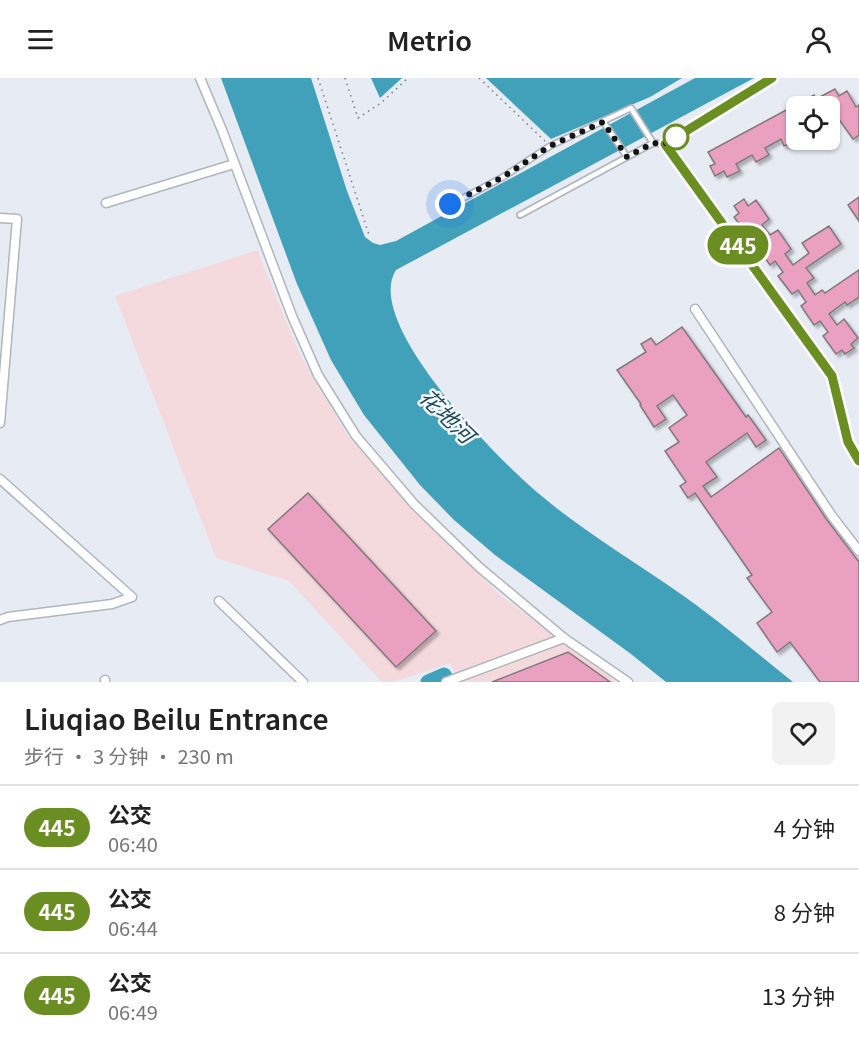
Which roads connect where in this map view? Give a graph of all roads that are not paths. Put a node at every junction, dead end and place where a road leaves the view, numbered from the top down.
1 (200, 78) edge
2 (772, 78) edge
3 (603, 122) junction
4 (653, 143) junction
5 (665, 144) junction
6 (627, 157) junction
7 (234, 164) junction
8 (106, 203) dead end
9 (450, 204) dead end
10 (520, 215) dead end
11 (0, 218) edge
12 (694, 309) dead end
13 (0, 423) edge
14 (859, 461) edge
15 (0, 479) edge
16 (859, 551) edge
17 (219, 601) dead end
18 (0, 620) edge
19 (564, 638) junction
20 (450, 681) edge
21 (303, 682) edge
22 (628, 682) edge

1 - 7 street
2 - 5 lane
3 - 4 lane
3 - 6 lane
3 - 9 lane
4 - 5 lane
4 - 6 lane
5 - 14 street
6 - 10 lane
7 - 8 street
7 - 19 street
11 - 13 street
12 - 16 street
15 - 18 street
17 - 21 street
19 - 20 street
19 - 22 street

